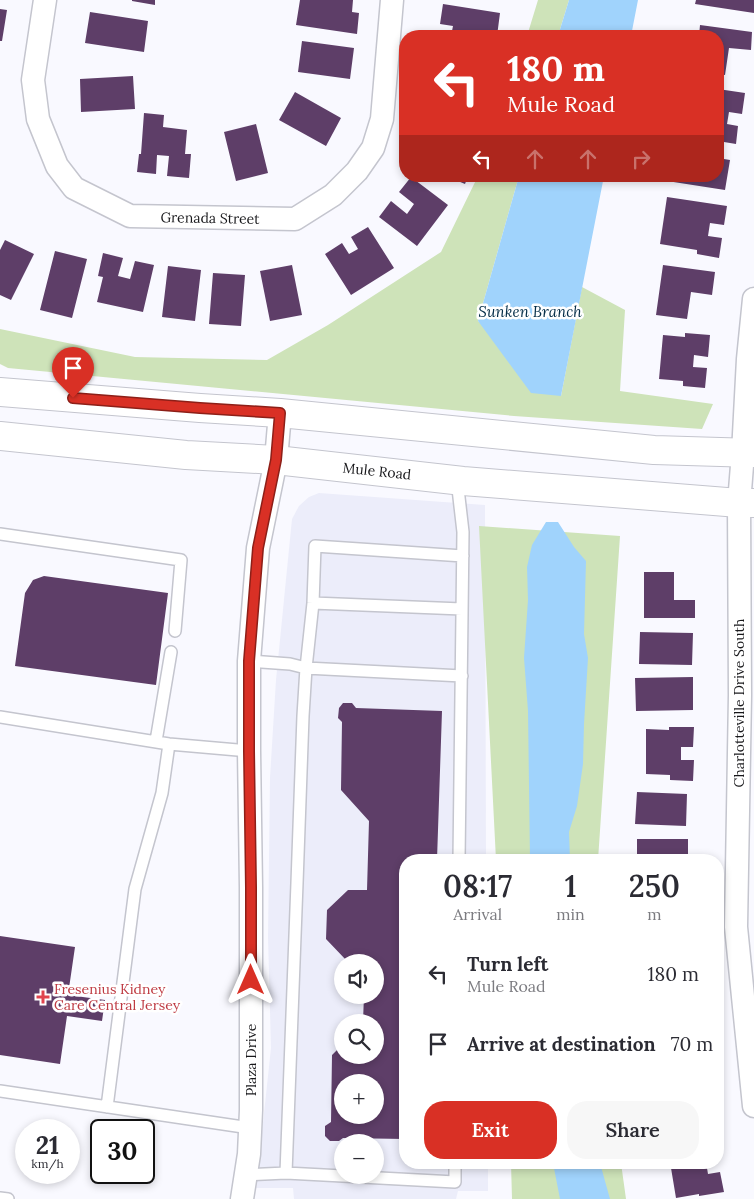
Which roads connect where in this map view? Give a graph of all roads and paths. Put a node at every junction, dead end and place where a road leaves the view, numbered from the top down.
1 (45, 0) edge
2 (392, 0) edge
3 (754, 299) edge
4 (0, 392) edge
5 (280, 413) junction
6 (0, 436) edge
7 (749, 453) edge
8 (276, 460) junction
9 (457, 480) junction
10 (746, 503) edge
11 (0, 534) edge
12 (463, 556) junction
13 (313, 603) junction
14 (462, 609) junction
15 (175, 631) dead end
16 (171, 652) dead end
17 (249, 661) junction
18 (306, 668) junction
19 (462, 676) junction
20 (747, 694) edge
21 (0, 717) edge
22 (156, 741) junction
23 (169, 744) junction
24 (249, 751) junction
25 (459, 854) edge
26 (747, 966) edge
27 (0, 1091) edge
28 (754, 1106) edge
29 (107, 1107) junction
30 (250, 1128) junction
31 (456, 1169) edge
32 (286, 1173) junction
33 (246, 1175) junction
34 (0, 1198) edge
35 (8, 1199) edge
36 (242, 1199) edge

1 - 2 street, Grenada Street
3 - 7 street, Charlotteville Drive South
4 - 5 main road
5 - 7 main road
5 - 8 street, Plaza Drive
6 - 8 main road, Mule Road
7 - 10 street, Charlotteville Drive South
8 - 9 main road, Mule Road
8 - 17 street, Plaza Drive
9 - 10 main road, Mule Road
9 - 12 lane
10 - 20 street, Charlotteville Drive South
11 - 15 lane
12 - 13 lane
12 - 14 lane
13 - 14 lane
13 - 18 lane
14 - 19 lane
16 - 22 lane
17 - 18 lane
17 - 24 street, Plaza Drive
18 - 19 lane
18 - 32 lane
19 - 25 lane
20 - 26 street, Charlotteville Drive South
21 - 22 lane
22 - 23 lane
23 - 24 lane
23 - 29 lane
24 - 30 street, Plaza Drive
26 - 28 street, Charlotteville Drive South
27 - 29 lane
29 - 30 lane
30 - 33 street, Plaza Drive
31 - 32 lane
32 - 33 lane
33 - 36 street, Plaza Drive
34 - 35 lane

